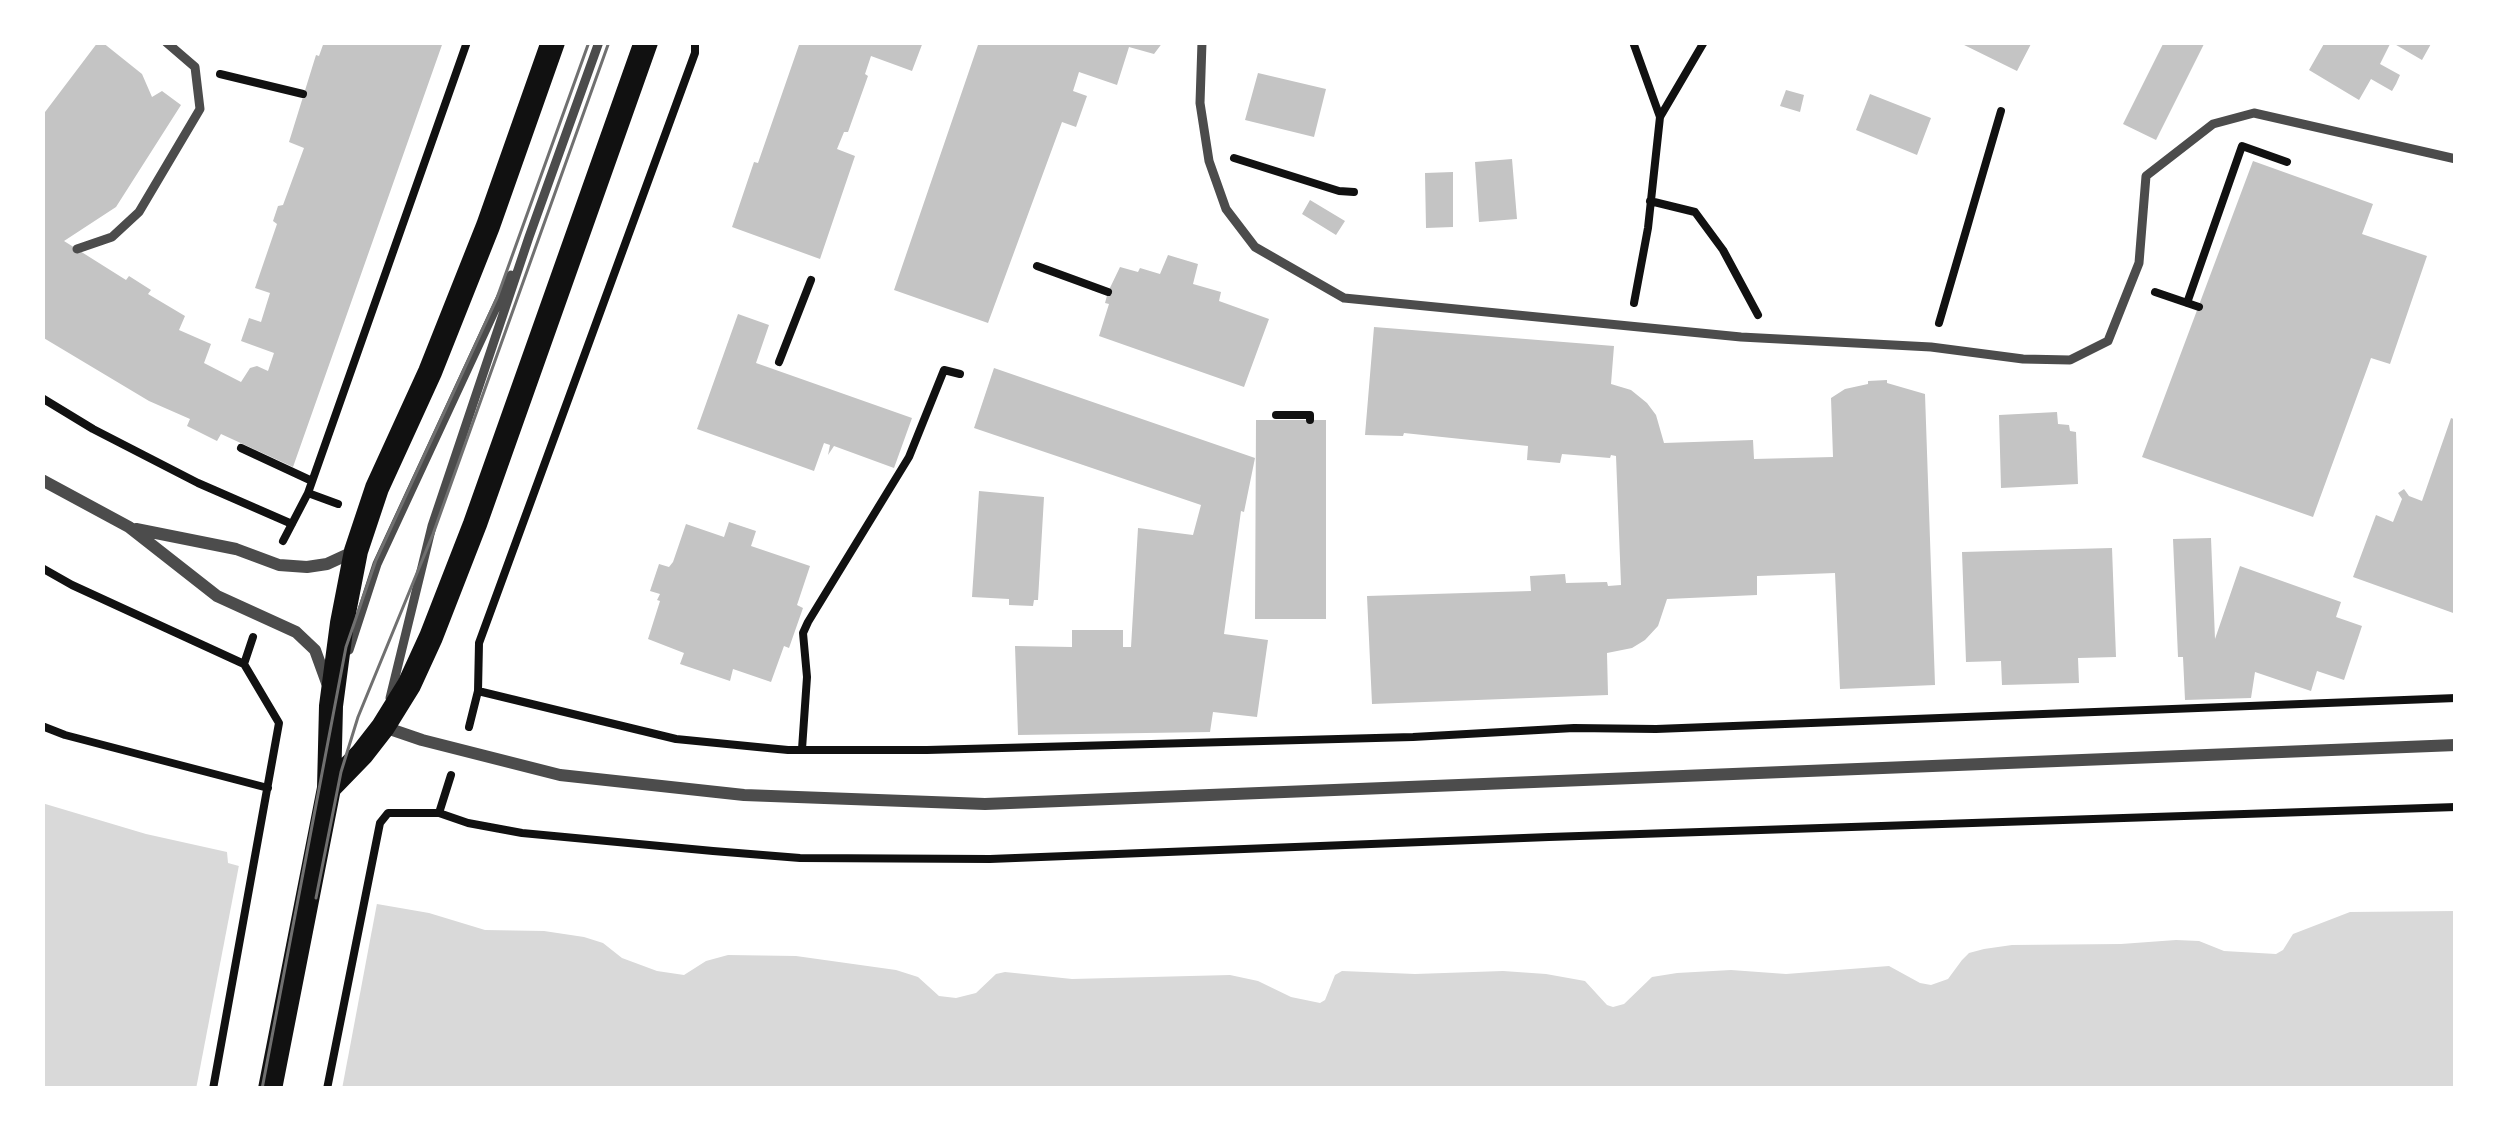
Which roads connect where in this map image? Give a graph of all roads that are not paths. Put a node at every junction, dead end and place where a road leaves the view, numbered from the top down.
1 (166, 42) edge
2 (553, 42) edge
3 (599, 42) edge
4 (646, 42) edge
5 (1202, 42) edge
6 (2456, 159) edge
7 (529, 237) junction
8 (76, 249) dead end
9 (42, 480) edge
10 (129, 527) junction
11 (356, 551) junction
12 (331, 706) junction
13 (382, 727) junction
14 (2456, 745) edge
15 (326, 800) junction
16 (270, 1089) edge

1 - 8 lane
2 - 11 main road
3 - 7 lane
4 - 13 main road
5 - 6 lane
7 - 12 lane
7 - 13 lane
9 - 10 street
10 - 11 street
10 - 12 street
11 - 12 main road
12 - 15 main road
13 - 14 street
13 - 15 main road
15 - 16 main road

